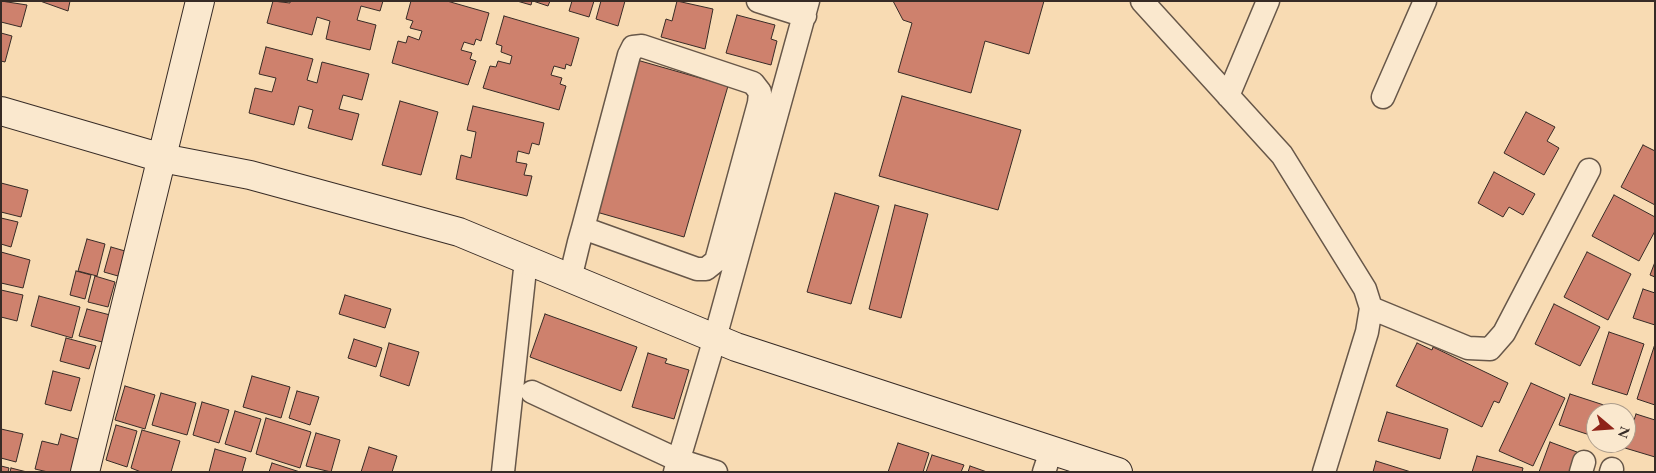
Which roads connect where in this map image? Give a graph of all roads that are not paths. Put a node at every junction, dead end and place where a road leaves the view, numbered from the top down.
1 (200, 1) edge
2 (758, 1) edge
3 (1142, 1) edge
4 (1268, 1) edge
5 (1425, 1) edge
6 (806, 8) edge
7 (1228, 96) junction
8 (1383, 97) dead end
9 (1, 111) edge
10 (162, 158) junction
11 (1589, 170) dead end
12 (583, 228) junction
13 (526, 260) junction
14 (570, 278) junction
15 (1371, 308) junction
16 (715, 338) junction
17 (532, 392) dead end
18 (1047, 461) edge
19 (676, 466) edge
20 (86, 472) edge
21 (503, 472) edge
22 (716, 472) edge
23 (1118, 472) edge
24 (1324, 472) edge

1 - 10 street
2 - 6 street
3 - 7 street
4 - 7 street
5 - 8 street
6 - 16 street
7 - 15 street
9 - 10 street
10 - 13 street
10 - 20 street
11 - 15 street
12 - 12 street
12 - 14 street
13 - 14 street
13 - 21 street
14 - 16 street
15 - 24 street
16 - 18 street
16 - 19 street
17 - 19 street
18 - 23 street
19 - 22 street

